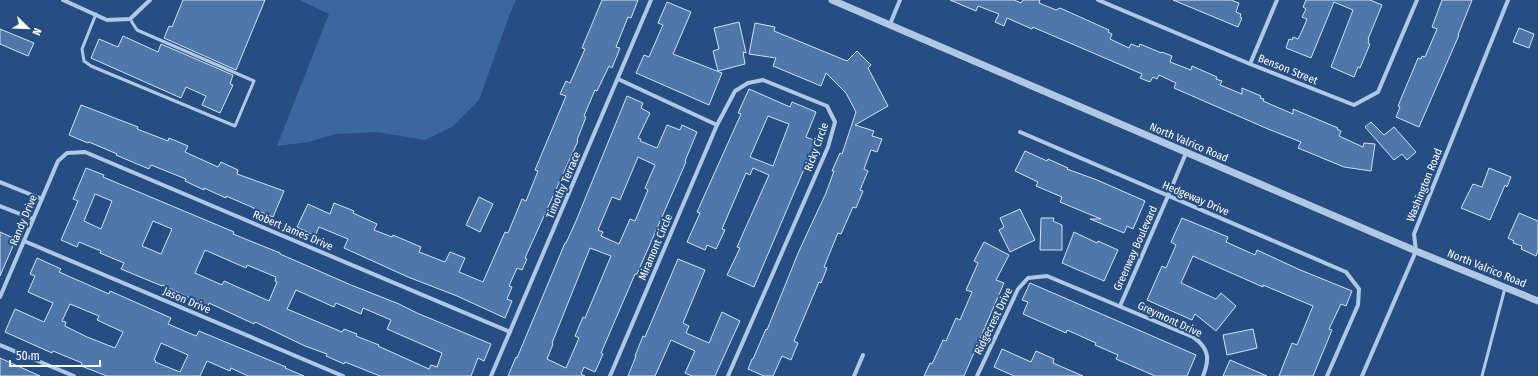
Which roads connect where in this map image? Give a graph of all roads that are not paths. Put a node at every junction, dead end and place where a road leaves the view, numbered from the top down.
1 (63, 0) edge
2 (150, 0) edge
3 (651, 0) edge
4 (832, 0) edge
5 (900, 0) edge
6 (1098, 0) edge
7 (1277, 0) edge
8 (1417, 0) edge
9 (1508, 0) edge
10 (96, 14) junction
11 (130, 19) junction
12 (890, 24) junction
13 (1250, 64) junction
14 (618, 79) junction
15 (717, 124) junction
16 (1020, 132) dead end
17 (67, 152) joint
18 (1186, 153) junction
19 (0, 182) edge
20 (1168, 196) junction
21 (42, 199) junction
22 (0, 206) edge
23 (33, 219) junction
24 (24, 241) junction
25 (1416, 251) junction
26 (1505, 288) junction
27 (0, 297) edge
28 (1538, 302) edge
29 (1120, 306) junction
30 (510, 332) junction
31 (0, 345) edge
32 (863, 355) dead end
33 (74, 376) edge
34 (343, 376) edge
35 (491, 376) edge
36 (610, 376) edge
37 (728, 376) edge
38 (854, 376) edge
39 (977, 376) edge
40 (1203, 376) edge
41 (1327, 376) edge
42 (1362, 376) edge
43 (1482, 376) edge

1 - 10 street
2 - 11 street
3 - 14 street, Timothy Terrace
4 - 12 street, North Valrico Road
5 - 12 street
6 - 13 street, Benson Street
7 - 13 street
8 - 13 street, Benson Street
9 - 25 street, Washington Road
10 - 11 street
10 - 11 lane
12 - 18 street, North Valrico Road
14 - 15 street
14 - 30 street, Timothy Terrace
15 - 36 street, Miramont Circle
15 - 37 street, Ricky Circle
16 - 20 street, Hedgeway Drive
17 - 21 street, Randy Drive
17 - 30 street, Robert James Drive
18 - 20 street, Greenway Boulevard
18 - 25 street, North Valrico Road
19 - 21 street
20 - 29 street, Greenway Boulevard
20 - 41 street, Hedgeway Drive
21 - 23 street, Randy Drive
22 - 23 street
23 - 24 street, Randy Drive
24 - 27 street, Randy Drive
24 - 34 street, Jason Drive
25 - 26 street, North Valrico Road
25 - 42 street, Washington Road
26 - 28 street, North Valrico Road
26 - 43 lane
29 - 39 street, Ridgecrest Drive
29 - 40 street, Greymont Drive
30 - 35 street, Timothy Terrace
31 - 33 street
32 - 38 street

